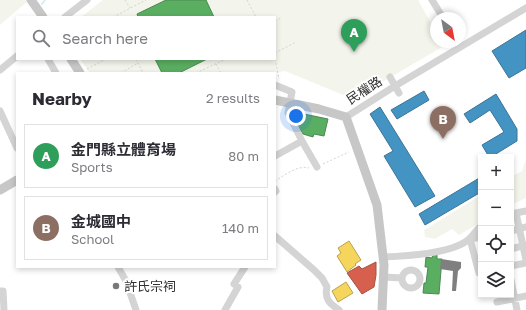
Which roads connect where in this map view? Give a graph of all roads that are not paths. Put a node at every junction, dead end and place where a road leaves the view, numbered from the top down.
1 (31, 0) edge
2 (88, 0) edge
3 (432, 0) edge
4 (526, 8) edge
5 (439, 12) edge
6 (42, 16) edge
7 (66, 16) edge
8 (466, 40) edge
9 (453, 48) edge
10 (16, 57) edge
11 (49, 60) edge
12 (72, 60) edge
13 (0, 70) edge
14 (84, 71) edge
15 (55, 72) edge
16 (390, 77) dead end
17 (278, 86) edge
18 (395, 86) junction
19 (399, 93) dead end
20 (276, 100) edge
21 (290, 103) junction
22 (0, 111) edge
23 (346, 117) junction
24 (14, 132) edge
25 (302, 140) junction
26 (16, 143) edge
27 (276, 155) edge
28 (317, 167) dead end
29 (16, 181) edge
30 (0, 190) edge
31 (526, 211) edge
32 (514, 213) edge
33 (514, 214) edge
34 (523, 228) edge
35 (478, 230) edge
36 (276, 237) edge
37 (478, 238) edge
38 (470, 239) junction
39 (524, 246) edge
40 (514, 248) edge
41 (478, 256) edge
42 (383, 257) junction
43 (526, 262) edge
44 (514, 265) edge
45 (119, 268) edge
46 (244, 268) edge
47 (384, 278) junction
48 (402, 278) dead end
49 (0, 291) edge
50 (514, 294) edge
51 (526, 296) edge
52 (515, 299) junction
53 (497, 302) dead end
54 (335, 309) edge
55 (4, 310) edge
56 (136, 310) edge
57 (225, 310) edge
58 (382, 310) edge
59 (517, 310) edge

1 - 6 main road
2 - 7 street
3 - 5 street
4 - 8 street, 民權路
9 - 18 street, 民權路
10 - 13 street
11 - 15 street
12 - 14 main road
16 - 18 street
17 - 21 street
18 - 19 street
18 - 23 street, 民權路
20 - 21 main road
21 - 23 main road
21 - 25 street
22 - 24 street
23 - 42 main road, 民權路
24 - 26 street
25 - 27 street
25 - 28 street
29 - 30 main road
31 - 32 street
33 - 34 street
34 - 39 street
35 - 38 street
36 - 54 street
37 - 38 street
38 - 41 street
38 - 42 street
39 - 40 street
39 - 43 street
42 - 47 main road, 民權路
43 - 44 street
45 - 56 street
46 - 57 street
47 - 48 street
47 - 58 main road, 民權路
49 - 55 street
50 - 52 street
51 - 52 street
52 - 53 street
52 - 59 street

